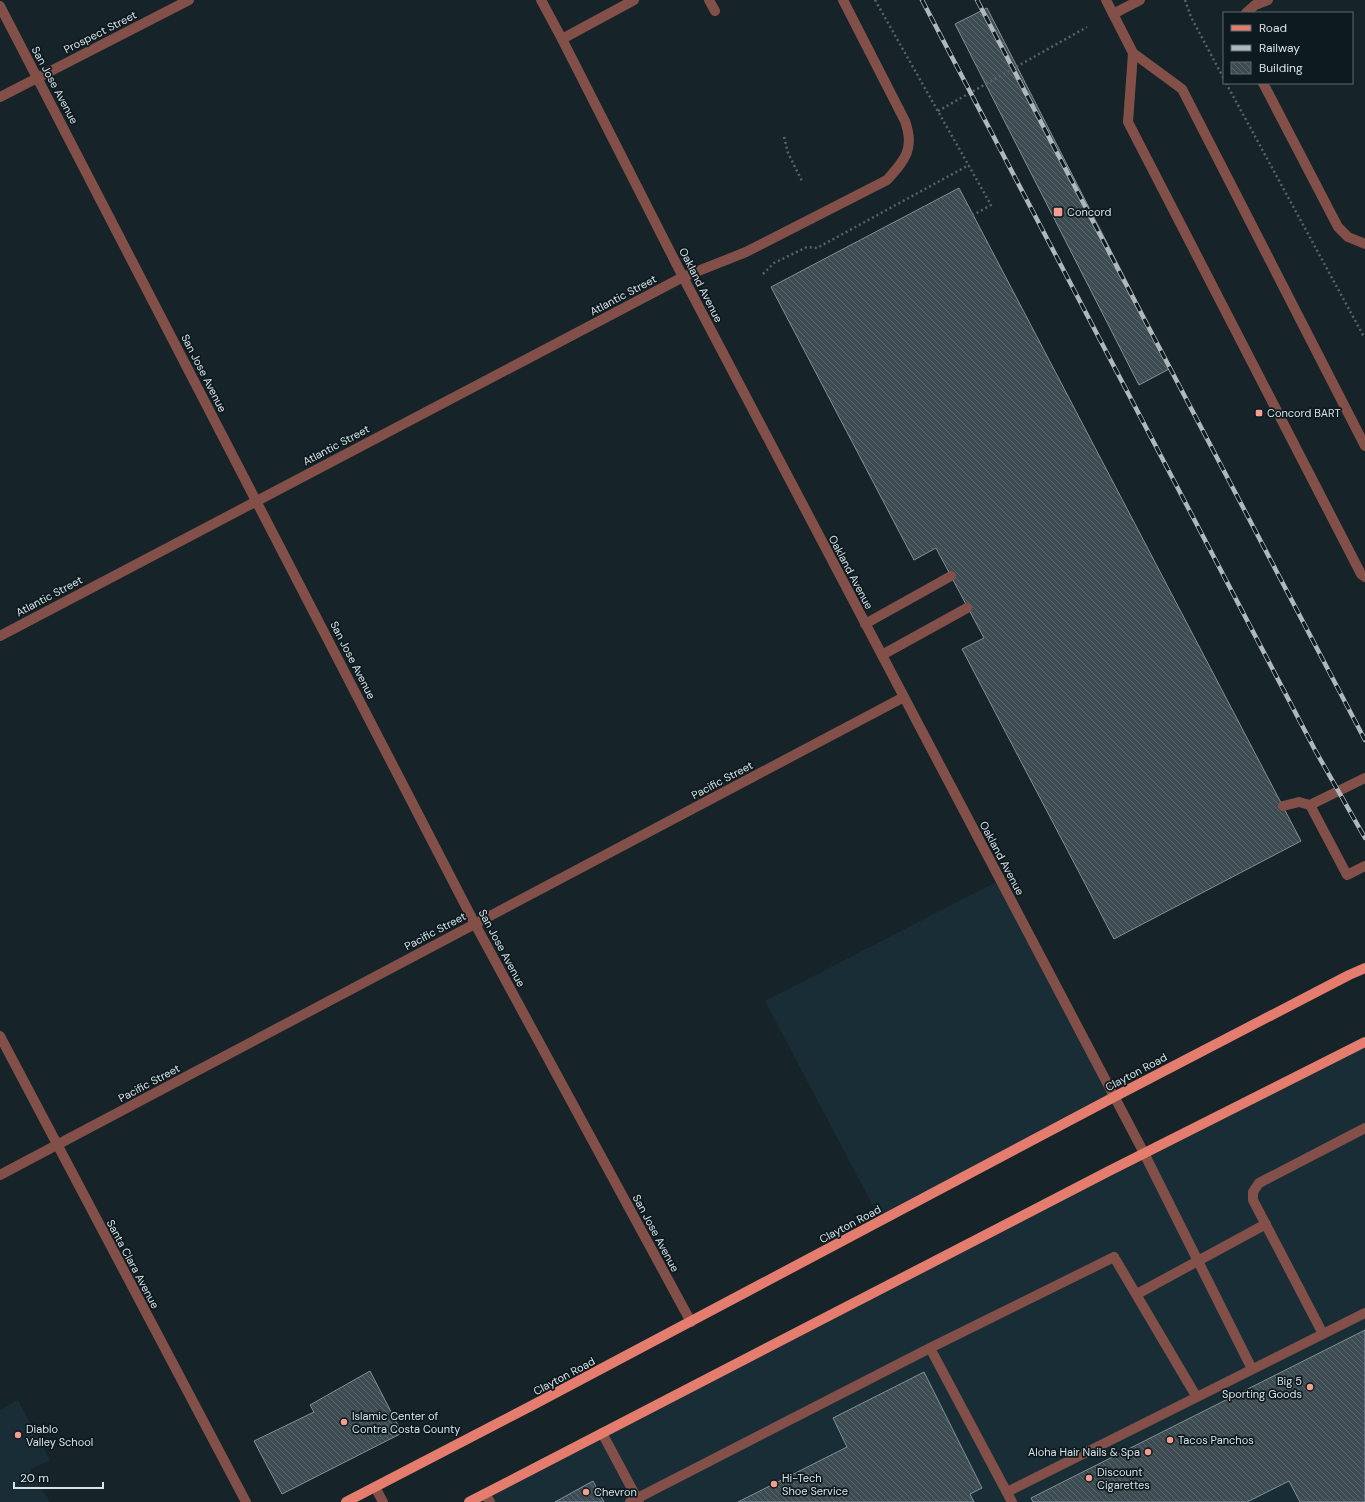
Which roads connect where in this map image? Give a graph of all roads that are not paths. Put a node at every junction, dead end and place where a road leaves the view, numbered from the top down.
1 (189, 0) edge
2 (541, 0) edge
3 (634, 0) edge
4 (709, 0) edge
5 (843, 0) edge
6 (1106, 0) edge
7 (1140, 0) edge
8 (1268, 0) edge
9 (0, 6) edge
10 (715, 11) dead end
11 (1247, 12) edge
12 (1113, 14) junction
13 (562, 39) junction
14 (1133, 53) junction
15 (38, 77) junction
16 (1264, 84) edge
17 (0, 97) edge
18 (1365, 244) edge
19 (683, 277) junction
20 (1365, 446) edge
21 (256, 500) junction
22 (951, 576) dead end
23 (1365, 577) edge
24 (968, 608) dead end
25 (865, 624) junction
26 (0, 636) edge
27 (882, 655) junction
28 (904, 697) junction
29 (1365, 778) edge
30 (1310, 805) junction
31 (1283, 806) dead end
32 (1365, 866) edge
33 (475, 924) junction
34 (1365, 968) edge
35 (0, 1036) edge
36 (1365, 1042) edge
37 (1114, 1096) junction
38 (1365, 1128) edge
39 (57, 1145) junction
40 (1144, 1153) junction
41 (0, 1175) edge
42 (1266, 1224) junction
43 (1197, 1260) junction
44 (1137, 1294) junction
45 (1365, 1313) edge
46 (691, 1322) junction
47 (1323, 1334) junction
48 (930, 1348) junction
49 (1252, 1368) junction
50 (1196, 1396) junction
51 (602, 1433) junction
52 (375, 1487) junction
53 (1007, 1492) junction
54 (487, 1498) edge
55 (636, 1501) edge
56 (246, 1502) edge
57 (346, 1502) edge
58 (383, 1502) edge
59 (469, 1502) edge
60 (1012, 1502) edge

1 - 15 street, Prospect Street
2 - 13 street, Oakland Avenue
3 - 13 street
4 - 10 street
5 - 19 street, Atlantic Street
6 - 12 street
7 - 12 street
8 - 11 street
9 - 15 street, San Jose Avenue
12 - 14 street
13 - 19 street, Oakland Avenue
14 - 20 street
14 - 23 street
15 - 17 street, Prospect Street
15 - 21 street, San Jose Avenue
16 - 18 street
19 - 21 street, Atlantic Street
19 - 25 street, Oakland Avenue
21 - 26 street, Atlantic Street
21 - 33 street, San Jose Avenue
22 - 25 street
24 - 27 street
25 - 27 street, Oakland Avenue
27 - 28 street, Oakland Avenue
28 - 33 street, Pacific Street
28 - 37 street, Oakland Avenue
29 - 30 street
30 - 31 street
30 - 32 street
33 - 39 street, Pacific Street
33 - 46 street, San Jose Avenue
34 - 37 main road, Clayton Road
35 - 39 street, Santa Clara Avenue
36 - 40 main road
37 - 40 street, Oakland Avenue
37 - 46 main road, Clayton Road
38 - 42 street
39 - 41 street, Pacific Street
39 - 56 street, Santa Clara Avenue
40 - 43 street, Oakland Avenue
40 - 51 main road
42 - 43 street
42 - 47 street
43 - 44 street
43 - 49 street, Oakland Avenue
44 - 48 street
44 - 50 street
45 - 47 street
46 - 52 main road, Clayton Road
47 - 49 street
48 - 53 street
48 - 55 street
49 - 50 street
50 - 53 street
51 - 54 main road
51 - 55 street
52 - 57 main road, Clayton Road
52 - 58 street
53 - 60 street
54 - 59 main road

